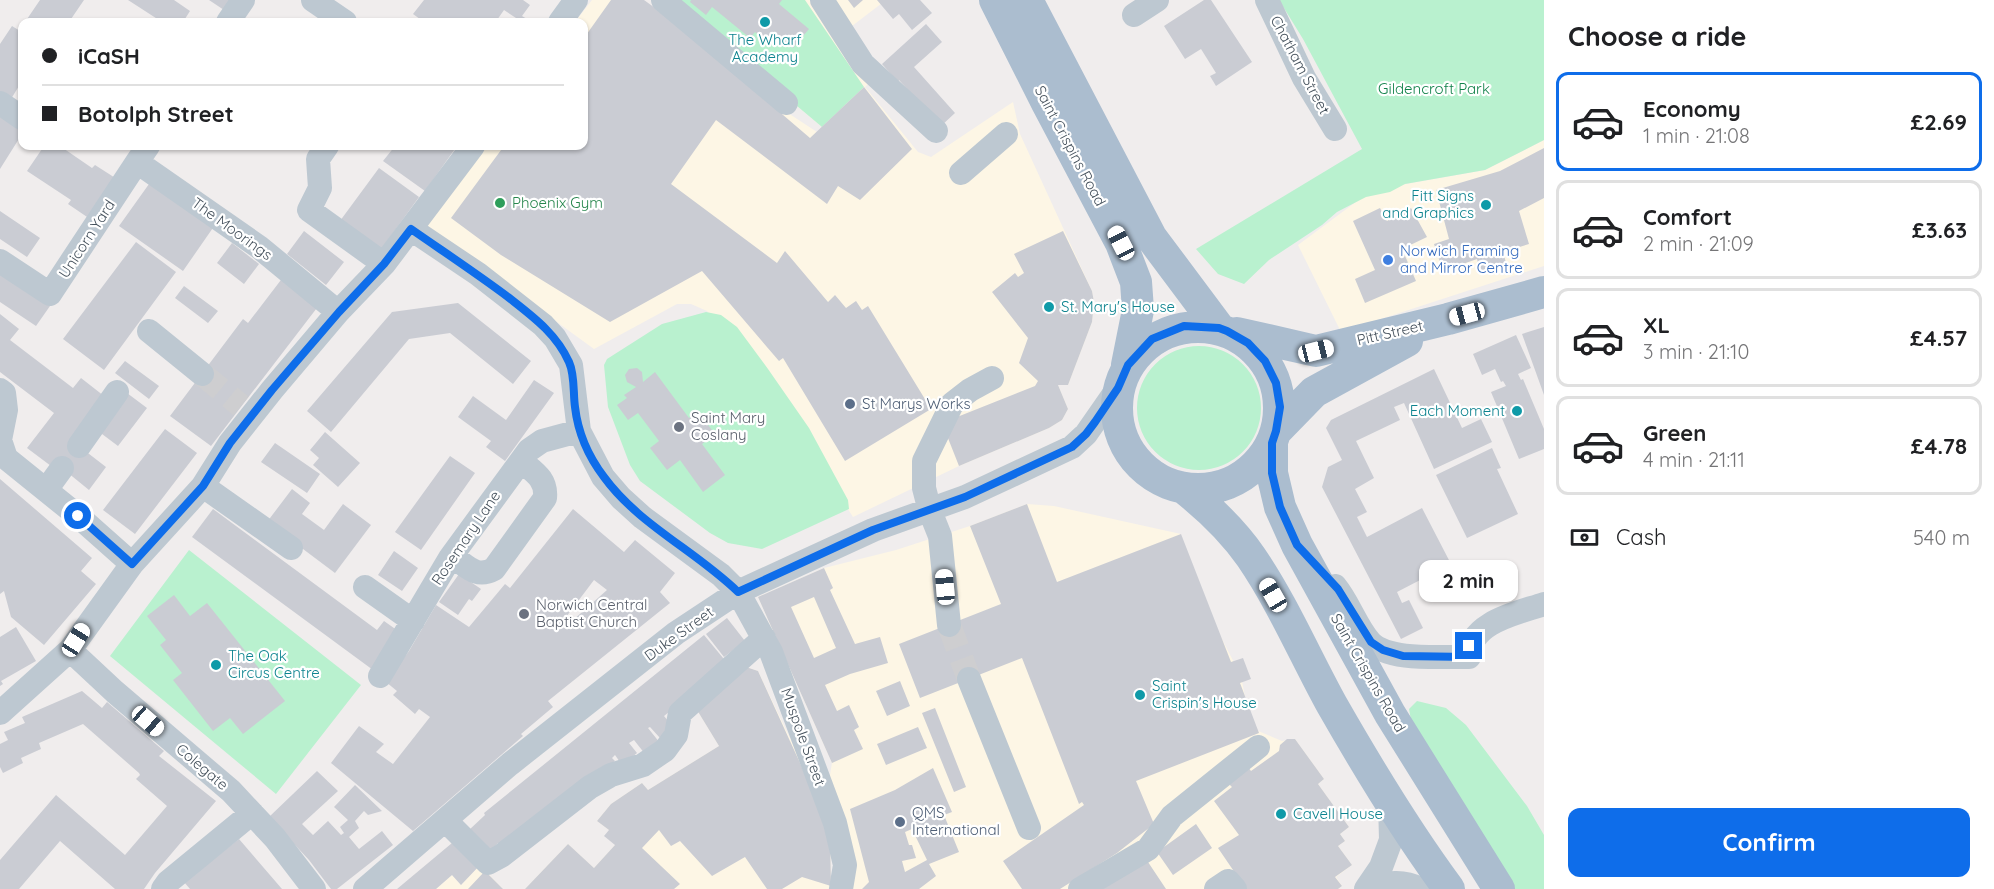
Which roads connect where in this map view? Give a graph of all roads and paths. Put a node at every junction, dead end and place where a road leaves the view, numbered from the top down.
1 (243, 0) edge
2 (314, 0) edge
3 (576, 0) edge
4 (663, 0) edge
5 (822, 0) edge
6 (995, 0) edge
7 (1027, 0) edge
8 (1157, 0) edge
9 (1267, 0) edge
10 (1134, 15) dead end
11 (231, 18) edge
12 (339, 18) edge
13 (563, 18) edge
14 (786, 103) dead end
15 (0, 104) edge
16 (18, 115) edge
17 (1335, 129) dead end
18 (936, 131) dead end
19 (1006, 134) dead end
20 (324, 150) edge
21 (470, 150) edge
22 (142, 154) edge
23 (961, 173) dead end
24 (411, 229) junction
25 (0, 261) edge
26 (384, 264) junction
27 (1544, 292) edge
28 (339, 312) junction
29 (1448, 319) junction
30 (1223, 330) junction
31 (149, 331) dead end
32 (202, 374) tunnel mouth
33 (1123, 376) junction
34 (992, 378) dead end
35 (117, 392) dead end
36 (3, 400) edge
37 (579, 431) junction
38 (1274, 437) junction
39 (79, 446) dead end
40 (521, 461) junction
41 (62, 468) dead end
42 (203, 486) junction
43 (1185, 489) junction
44 (46, 490) junction
45 (930, 511) junction
46 (1297, 545) junction
47 (291, 548) dead end
48 (452, 556) junction
49 (132, 564) junction
50 (365, 587) dead end
51 (738, 592) junction
52 (1544, 604) edge
53 (413, 621) junction
54 (949, 625) tunnel mouth
55 (764, 638) junction
56 (69, 650) junction
57 (380, 676) dead end
58 (969, 679) tunnel mouth
59 (0, 713) edge
60 (1258, 747) dead end
61 (1390, 802) junction
62 (252, 813) junction
63 (446, 820) junction
64 (1029, 828) dead end
65 (1420, 878) edge
66 (163, 889) edge
67 (314, 889) edge
68 (365, 889) edge
69 (841, 889) edge
70 (1080, 889) edge
71 (1216, 889) edge
72 (1235, 889) edge
73 (1366, 889) edge
74 (1449, 889) edge
75 (1499, 889) edge

1 - 11 street
2 - 12 street
3 - 13 street
4 - 14 street
5 - 18 street
6 - 33 main road, Saint Crispins Road
7 - 30 main road, Saint Crispins Road
8 - 10 street
9 - 17 street, Chatham Street
15 - 16 street
19 - 23 street
20 - 26 street
21 - 24 street
22 - 25 street, Unicorn Yard
22 - 28 street, The Moorings
24 - 26 street
24 - 37 street
26 - 28 street
27 - 29 main road, Pitt Street
28 - 42 street
29 - 30 main road, Pitt Street
29 - 38 main road, Pitt Street
30 - 33 main road, Saint Crispins Road
30 - 38 main road, Saint Crispins Road
31 - 32 street
33 - 43 main road, Saint Crispins Road
33 - 45 street, Duke Street
34 - 45 street
35 - 39 street
36 - 44 street
37 - 40 street, Rosemary Lane
37 - 51 street, Muspole Street
38 - 43 main road, Saint Crispins Road
38 - 46 main road, Saint Crispins Road
40 - 48 street, Rosemary Lane
40 - 48 street
41 - 44 street
42 - 47 street
42 - 49 street
43 - 61 main road, Saint Crispins Road
44 - 49 street
45 - 51 street, Duke Street
45 - 54 street
46 - 52 street
46 - 75 main road, Saint Crispins Road
48 - 53 street, Rosemary Lane
49 - 56 street
50 - 53 street
51 - 55 street, Muspole Street
51 - 63 street, Duke Street
53 - 57 street, Rosemary Lane
55 - 63 street
55 - 69 street, Muspole Street
56 - 59 street
56 - 62 street, Colegate
58 - 64 street
60 - 70 street
61 - 65 main road, Saint Crispins Road
61 - 73 street
62 - 66 street
62 - 67 street, Colegate
63 - 68 street, Duke Street
65 - 73 street
65 - 74 main road, Saint Crispins Road
71 - 72 street

